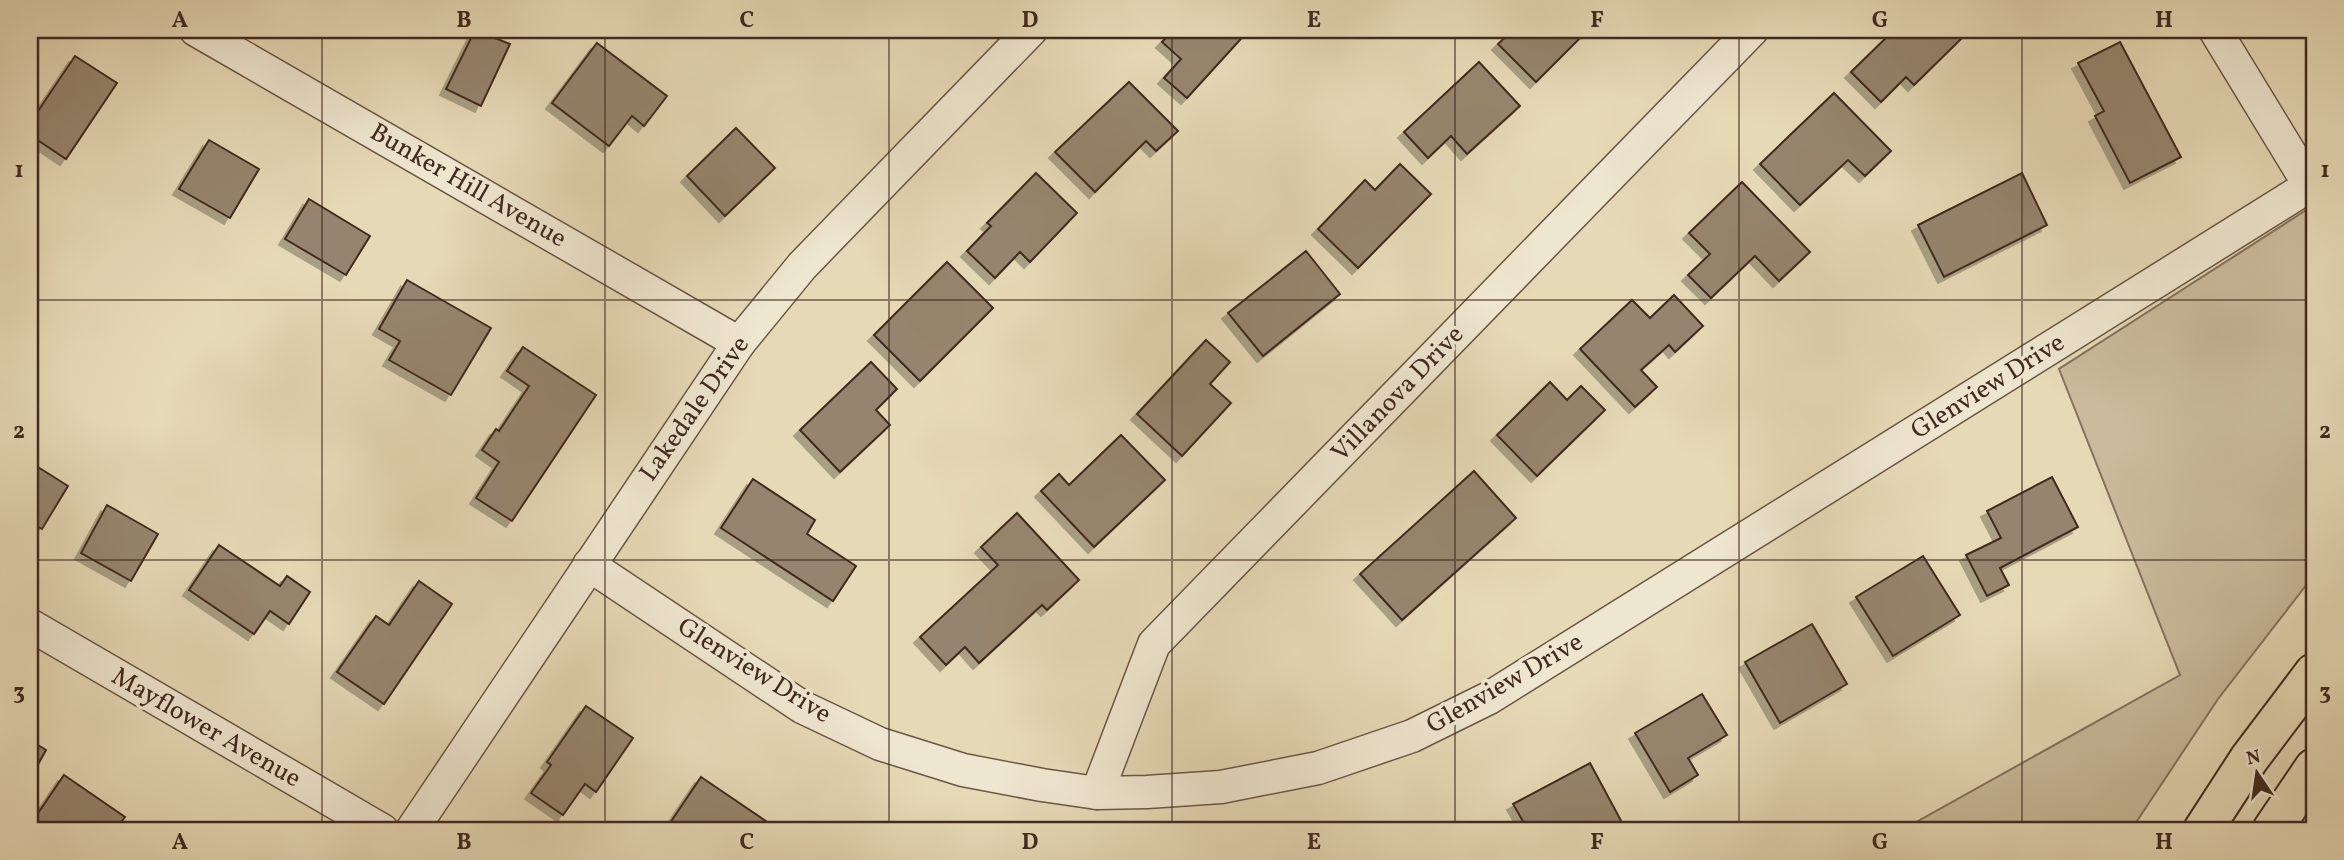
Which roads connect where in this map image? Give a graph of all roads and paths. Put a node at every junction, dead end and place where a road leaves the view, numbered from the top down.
1 (196, 30) edge
2 (1031, 30) edge
3 (1752, 30) edge
4 (2215, 30) edge
5 (2312, 184) edge
6 (739, 343) junction
7 (589, 565) junction
8 (30, 625) edge
9 (2314, 673) edge
10 (2314, 768) edge
11 (1097, 793) junction
12 (382, 830) edge
13 (412, 830) edge
14 (2203, 830) edge
15 (2272, 830) edge

1 - 6 street, Bunker Hill Avenue
2 - 6 street, Lakedale Drive
3 - 11 street, Villanova Drive
4 - 5 street
5 - 11 street, Glenview Drive
6 - 7 street, Lakedale Drive
7 - 11 street, Glenview Drive
7 - 13 street, Lakedale Drive
8 - 12 street, Mayflower Avenue
9 - 14 highway
10 - 15 highway

